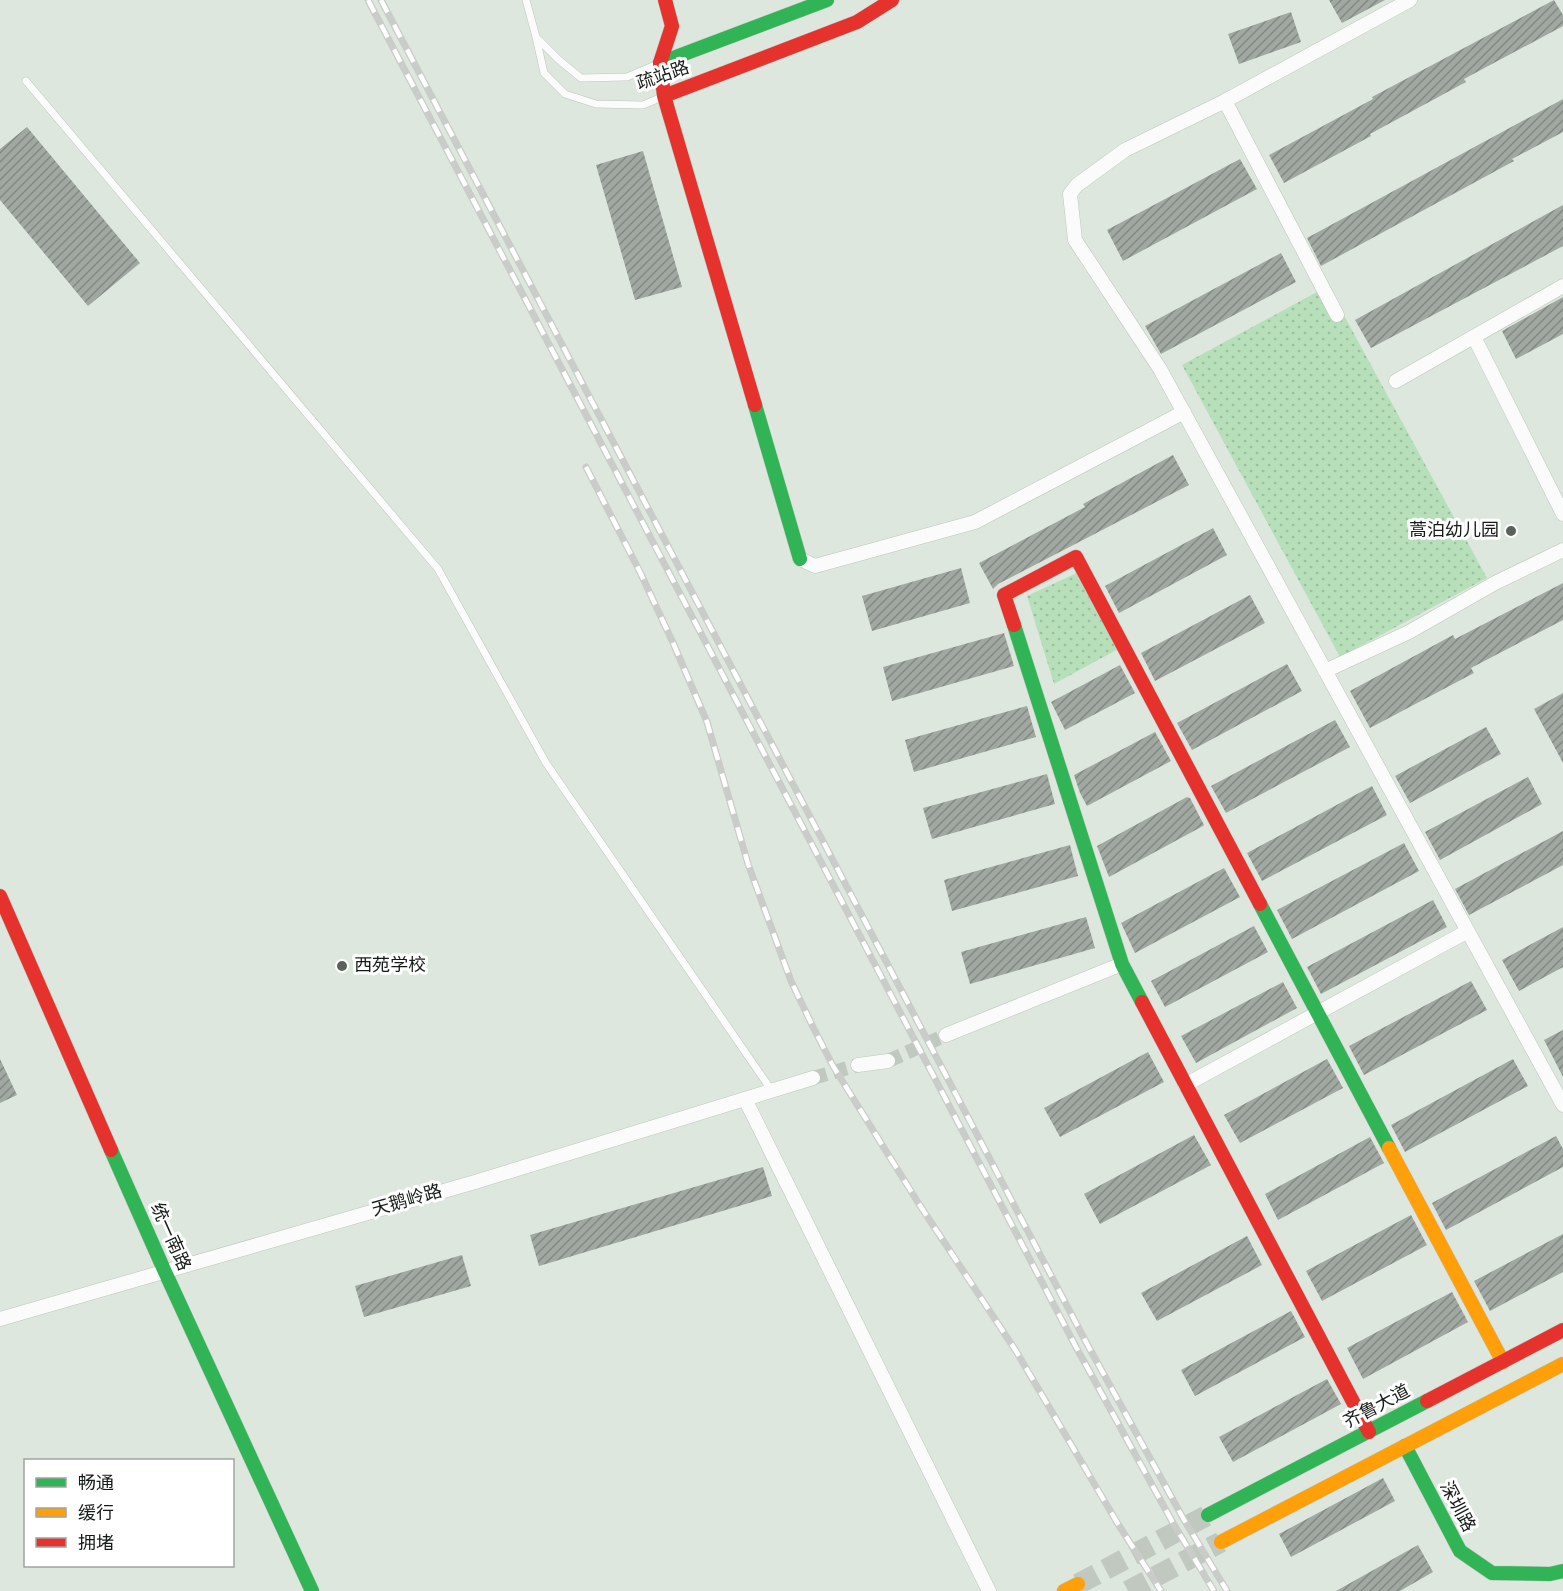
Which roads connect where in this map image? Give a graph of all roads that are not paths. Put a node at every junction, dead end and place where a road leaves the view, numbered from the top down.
1 (526, 0) edge
2 (665, 0) edge
3 (827, 0) edge
4 (892, 0) edge
5 (1410, 0) edge
6 (536, 37) junction
7 (660, 63) junction
8 (26, 81) dead end
9 (664, 96) junction
10 (1225, 101) junction
11 (1563, 286) edge
12 (1337, 315) dead end
13 (1474, 337) junction
14 (1396, 381) dead end
15 (1184, 412) junction
16 (1563, 514) edge
17 (1563, 550) edge
18 (1325, 670) junction
19 (0, 896) edge
20 (1468, 931) junction
21 (1122, 964) junction
22 (1318, 1013) junction
23 (946, 1035) tunnel mouth
24 (888, 1062) tunnel mouth
25 (858, 1065) tunnel mouth
26 (813, 1078) tunnel mouth
27 (1185, 1085) junction
28 (772, 1091) junction
29 (745, 1099) junction
30 (1563, 1105) edge
31 (165, 1272) junction
32 (0, 1319) edge
33 (1563, 1330) edge
34 (1503, 1362) junction
35 (1563, 1364) edge
36 (1369, 1432) junction
37 (1405, 1446) junction
38 (1208, 1515) tunnel mouth
39 (1221, 1542) tunnel mouth
40 (1563, 1571) edge
41 (1078, 1584) tunnel mouth
42 (312, 1591) edge
43 (989, 1591) edge
44 (1064, 1591) edge

1 - 6 lane
2 - 7 street
3 - 7 street, 疏站路
4 - 9 street, 疏站路
5 - 10 street
6 - 7 lane, 疏站路
6 - 9 lane, 疏站路
7 - 9 street
8 - 28 lane
9 - 15 street
10 - 12 street
10 - 15 street
11 - 13 street
13 - 14 street
13 - 16 street
15 - 18 street
17 - 18 street
18 - 20 street
19 - 31 street, 统一南路
20 - 22 street
20 - 30 street
21 - 22 street
21 - 23 street
21 - 27 street
22 - 27 street
22 - 34 street
24 - 25 street
26 - 28 street, 天鹅岭路
27 - 36 street
28 - 29 street, 天鹅岭路
29 - 31 street, 天鹅岭路
29 - 43 street
31 - 32 street, 天鹅岭路
31 - 42 street, 统一南路
33 - 34 street, 齐鲁大道
34 - 36 street, 齐鲁大道
35 - 37 street
36 - 38 street, 齐鲁大道
37 - 39 street
37 - 40 street, 深圳路
41 - 44 street

